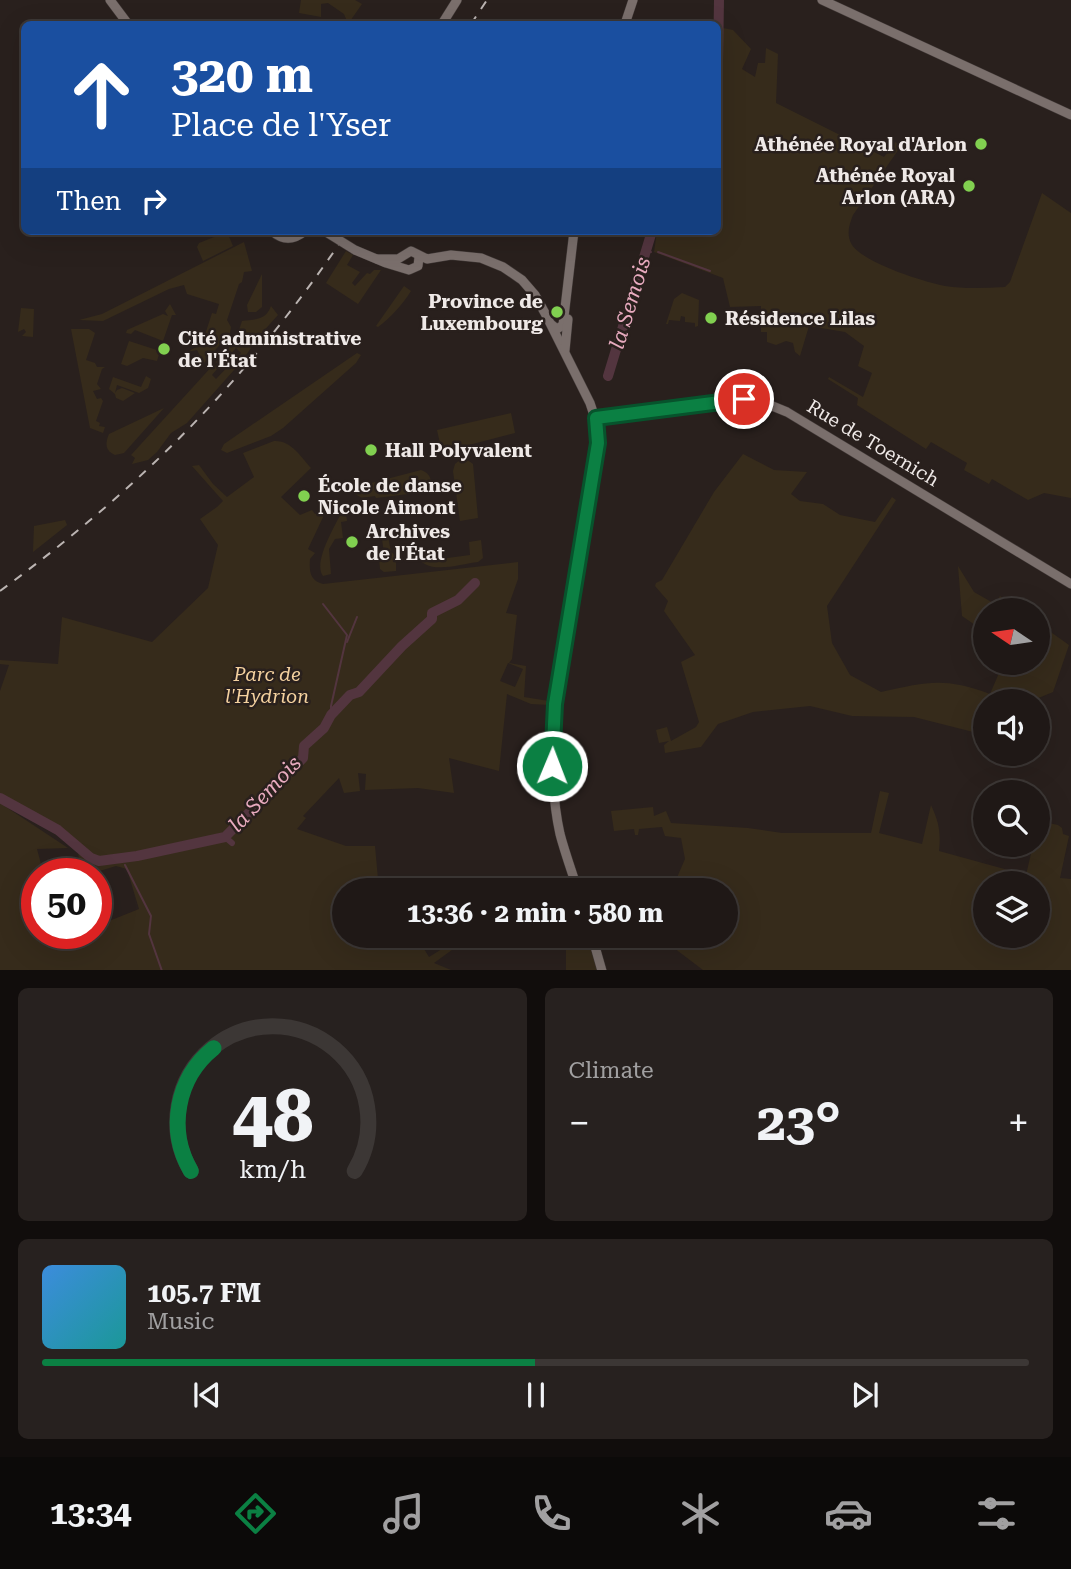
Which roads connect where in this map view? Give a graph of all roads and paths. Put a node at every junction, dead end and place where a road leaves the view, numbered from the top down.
1 (110, 0) edge
2 (457, 0) edge
3 (633, 0) edge
4 (822, 0) edge
5 (126, 21) edge
6 (444, 21) edge
7 (626, 21) edge
8 (1071, 115) edge
9 (277, 235) edge
10 (297, 235) edge
11 (330, 235) edge
12 (573, 235) edge
13 (401, 257) junction
14 (377, 259) junction
15 (419, 261) junction
16 (569, 265) junction
17 (404, 268) junction
18 (567, 280) junction
19 (551, 324) junction
20 (561, 339) junction
21 (596, 418) junction
22 (1071, 584) edge
23 (574, 878) edge
24 (595, 948) edge
25 (602, 970) edge

1 - 5 main road
2 - 6 main road
3 - 7 main road
4 - 8 main road
9 - 10 main road
11 - 14 main road, bridge
12 - 16 main road
13 - 14 main road
13 - 15 main road
13 - 17 main road
14 - 17 main road
15 - 17 main road
15 - 19 main road
16 - 18 main road
16 - 20 main road
18 - 19 main road
18 - 20 main road
19 - 20 main road
20 - 21 main road
21 - 22 main road, Rue de Toernich
21 - 23 main road
24 - 25 main road

